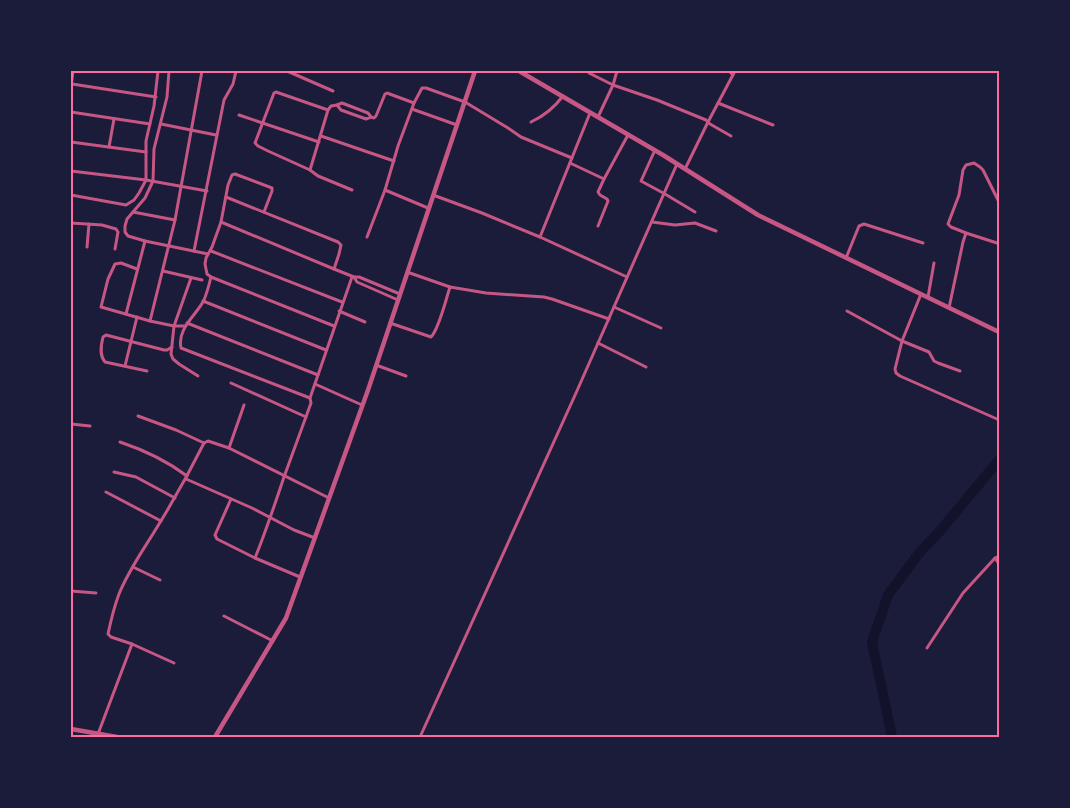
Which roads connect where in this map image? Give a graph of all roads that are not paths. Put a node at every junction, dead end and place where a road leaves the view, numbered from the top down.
1 (73, 71) edge
2 (158, 71) edge
3 (169, 71) edge
4 (202, 71) edge
5 (236, 71) edge
6 (287, 71) edge
7 (519, 71) edge
8 (617, 71) edge
9 (729, 71) edge
10 (475, 72) edge
11 (589, 73) dead end
12 (734, 73) edge
13 (613, 85) junction
14 (71, 86) edge
15 (334, 91) dead end
16 (156, 96) junction
17 (563, 96) junction
18 (465, 102) junction
19 (414, 103) junction
20 (718, 103) junction
21 (337, 105) junction
22 (412, 109) junction
23 (328, 110) junction
24 (71, 112) edge
25 (590, 113) junction
26 (240, 115) dead end
27 (598, 117) junction
28 (371, 118) junction
29 (114, 119) junction
30 (263, 122) junction
31 (531, 122) dead end
32 (708, 122) junction
33 (150, 124) junction
34 (161, 124) junction
35 (457, 125) junction
36 (773, 125) dead end
37 (192, 130) junction
38 (216, 135) junction
39 (628, 135) junction
40 (321, 136) junction
41 (731, 136) dead end
42 (71, 142) edge
43 (319, 142) junction
44 (110, 147) junction
45 (655, 150) junction
46 (146, 152) junction
47 (572, 158) junction
48 (394, 161) junction
49 (570, 163) junction
50 (678, 164) junction
51 (685, 169) junction
52 (310, 170) junction
53 (71, 171) edge
54 (604, 179) junction
55 (146, 180) junction
56 (153, 181) junction
57 (182, 186) junction
58 (352, 190) dead end
59 (385, 190) junction
60 (207, 191) junction
61 (665, 194) junction
62 (71, 195) edge
63 (433, 195) junction
64 (226, 197) junction
65 (999, 202) edge
66 (428, 208) junction
67 (133, 212) junction
68 (264, 212) junction
69 (695, 212) dead end
70 (175, 220) junction
71 (220, 222) junction
72 (652, 222) junction
73 (71, 223) edge
74 (90, 224) junction
75 (598, 226) dead end
76 (716, 231) dead end
77 (966, 233) junction
78 (540, 237) junction
79 (367, 238) dead end
80 (144, 241) junction
81 (999, 242) edge
82 (922, 243) dead end
83 (87, 246) dead end
84 (169, 246) junction
85 (115, 250) dead end
86 (194, 251) junction
87 (209, 252) junction
88 (846, 258) junction
89 (934, 263) dead end
90 (137, 269) junction
91 (334, 269) junction
92 (163, 271) junction
93 (407, 272) junction
94 (212, 277) junction
95 (353, 277) junction
96 (191, 278) junction
97 (627, 278) junction
98 (202, 280) dead end
99 (450, 287) junction
100 (400, 294) junction
101 (921, 294) junction
102 (928, 298) junction
103 (398, 300) junction
104 (203, 301) junction
105 (342, 302) junction
106 (614, 307) junction
107 (949, 308) junction
108 (339, 311) junction
109 (847, 311) dead end
110 (126, 314) junction
111 (137, 317) junction
112 (609, 320) junction
113 (150, 321) junction
114 (365, 322) dead end
115 (390, 323) junction
116 (186, 325) junction
117 (174, 326) junction
118 (334, 326) junction
119 (661, 328) dead end
120 (999, 332) edge
121 (130, 342) junction
122 (902, 342) junction
123 (598, 343) junction
124 (172, 347) junction
125 (326, 350) junction
126 (376, 364) junction
127 (125, 366) junction
128 (646, 368) dead end
129 (147, 371) dead end
130 (960, 371) dead end
131 (318, 375) junction
132 (198, 376) dead end
133 (406, 376) dead end
134 (232, 383) dead end
135 (315, 384) junction
136 (310, 398) junction
137 (362, 404) junction
138 (244, 405) dead end
139 (138, 416) dead end
140 (306, 416) junction
141 (997, 419) dead end
142 (71, 424) edge
143 (90, 426) dead end
144 (120, 442) dead end
145 (204, 443) junction
146 (230, 448) junction
147 (114, 472) dead end
148 (285, 475) junction
149 (186, 478) junction
150 (106, 492) dead end
151 (175, 498) junction
152 (329, 498) junction
153 (231, 499) junction
154 (271, 518) junction
155 (161, 521) junction
156 (315, 538) junction
157 (999, 556) edge
158 (255, 558) junction
159 (995, 558) junction
160 (999, 564) edge
161 (133, 567) junction
162 (300, 577) junction
163 (160, 580) dead end
164 (71, 591) edge
165 (96, 593) dead end
166 (224, 616) dead end
167 (273, 641) junction
168 (132, 644) junction
169 (928, 648) dead end
170 (174, 663) dead end
171 (71, 729) edge
172 (94, 734) edge
173 (118, 737) edge
174 (215, 737) edge
175 (420, 737) edge

1 - 14 street
2 - 16 street
3 - 34 street
4 - 37 street
5 - 38 street
6 - 15 street
7 - 17 street
8 - 13 street
9 - 12 street
10 - 18 street
11 - 13 street
12 - 20 street
13 - 27 street
13 - 32 street
14 - 16 street
16 - 33 street
17 - 25 street
17 - 31 street
18 - 19 street
18 - 35 street
18 - 47 street
19 - 22 street
19 - 28 street
20 - 32 street
20 - 36 street
21 - 23 street
21 - 28 street
21 - 28 street
22 - 35 street
22 - 48 street
23 - 30 street
23 - 40 street
24 - 29 street
25 - 27 street
25 - 47 street
26 - 30 street
27 - 39 street
29 - 33 street
29 - 44 street
30 - 43 street
30 - 52 street
32 - 41 street
32 - 51 street
33 - 46 street
34 - 37 street
34 - 56 street
35 - 63 street
37 - 38 street
37 - 57 street
38 - 60 street
39 - 45 street
39 - 54 street
40 - 43 street
40 - 48 street
42 - 44 street
43 - 52 street
44 - 46 street
45 - 50 street
45 - 61 street
46 - 55 street
47 - 49 street
48 - 59 street
49 - 54 street
49 - 78 street
50 - 51 street
50 - 61 street
51 - 88 street
52 - 58 street
53 - 55 street
54 - 75 street
55 - 56 street
55 - 62 street
56 - 57 street
56 - 67 street
57 - 60 street
57 - 70 street
59 - 66 street
59 - 79 street
60 - 86 street
61 - 69 street
61 - 72 street
63 - 66 street
63 - 78 street
64 - 68 street
64 - 68 street
64 - 71 street
65 - 77 street
66 - 93 street
67 - 70 street
67 - 80 street
68 - 91 street
70 - 84 street
71 - 87 street
71 - 91 street
72 - 76 street
72 - 97 street
73 - 74 street
74 - 83 street
74 - 85 street
77 - 81 street
77 - 107 street
78 - 97 street
80 - 84 street
80 - 90 street
82 - 88 street
84 - 86 street
84 - 92 street
86 - 87 street
87 - 94 street
87 - 105 street
88 - 101 street
89 - 102 street
90 - 110 street
90 - 110 street
91 - 95 street
92 - 96 street
92 - 113 street
93 - 99 street
93 - 100 street
94 - 104 street
94 - 118 street
95 - 100 street
95 - 103 street
95 - 105 street
96 - 98 street
96 - 117 street
97 - 106 street
99 - 112 street
99 - 115 street
100 - 103 street
101 - 102 street
101 - 122 street
102 - 107 street
103 - 115 street
104 - 116 street
104 - 125 street
105 - 108 street
106 - 112 street
106 - 119 street
107 - 120 street
108 - 114 street
108 - 118 street
109 - 122 street
110 - 111 street
111 - 113 street
111 - 121 street
112 - 123 street
113 - 117 street
115 - 126 street
116 - 117 street
116 - 131 street
116 - 136 street
117 - 124 street
118 - 125 street
121 - 124 street
121 - 127 street
121 - 127 street
122 - 130 street
122 - 141 street
123 - 128 street
123 - 175 street
124 - 132 street
125 - 131 street
126 - 133 street
126 - 137 street
127 - 129 street
131 - 135 street
134 - 140 street
135 - 136 street
135 - 137 street
136 - 140 street
137 - 152 street
138 - 146 street
139 - 145 street
140 - 148 street
142 - 143 street
144 - 149 street
145 - 146 street
145 - 149 street
146 - 148 street
147 - 151 street
148 - 152 street
148 - 154 street
149 - 151 street
149 - 153 street
150 - 155 street
151 - 155 street
152 - 156 street
153 - 154 street
153 - 158 street
154 - 156 street
154 - 158 street
155 - 161 street
156 - 162 street
157 - 159 street
158 - 162 street
159 - 160 street
159 - 169 street
161 - 163 street
161 - 168 street
162 - 167 street
164 - 165 street
166 - 167 street
167 - 174 street
168 - 170 street
168 - 172 street
171 - 172 street
172 - 173 street

